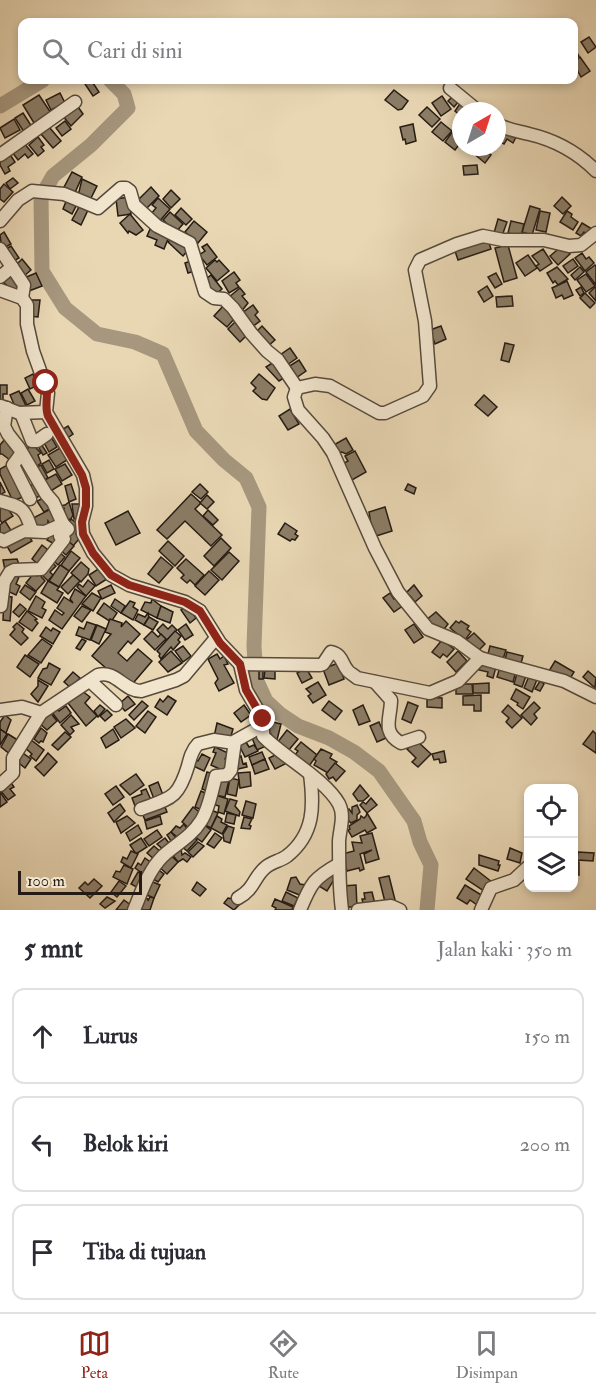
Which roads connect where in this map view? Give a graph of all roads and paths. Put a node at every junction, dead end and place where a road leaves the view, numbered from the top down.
1 (450, 88) dead end
2 (75, 102) dead end
3 (467, 102) edge
4 (506, 128) edge
5 (0, 155) edge
6 (596, 171) edge
7 (0, 221) edge
8 (596, 233) edge
9 (0, 249) edge
10 (12, 267) junction
11 (0, 277) edge
12 (0, 290) edge
13 (22, 298) junction
14 (297, 388) junction
15 (4, 407) edge
16 (46, 412) junction
17 (21, 413) junction
18 (47, 434) dead end
19 (21, 454) junction
20 (30, 499) dead end
21 (0, 501) edge
22 (63, 524) junction
23 (32, 531) junction
24 (0, 539) edge
25 (1, 606) edge
26 (216, 638) junction
27 (480, 657) junction
28 (243, 664) junction
29 (90, 681) junction
30 (375, 682) junction
31 (596, 697) edge
32 (116, 705) dead end
33 (0, 710) edge
34 (41, 713) junction
35 (264, 725) junction
36 (419, 737) dead end
37 (234, 743) junction
38 (310, 774) junction
39 (0, 785) edge
40 (141, 809) dead end
41 (339, 864) junction
42 (524, 871) edge
43 (238, 898) dead end
44 (134, 910) edge
45 (300, 910) edge
46 (342, 910) edge
47 (358, 910) edge
48 (400, 910) edge
49 (481, 910) edge

1 - 3 street
2 - 5 street
4 - 6 street
7 - 14 street
8 - 14 street
9 - 10 street
10 - 11 street
10 - 13 street
12 - 13 street
13 - 16 street
14 - 27 street
15 - 17 street
15 - 19 street
16 - 17 street
16 - 26 street
17 - 18 street
19 - 20 street
19 - 22 street
21 - 23 street
22 - 23 street
22 - 25 street
23 - 24 street
26 - 28 street
26 - 29 street
27 - 30 street
27 - 31 street
28 - 30 street
28 - 35 street
29 - 32 street
29 - 34 street
30 - 36 street
33 - 34 street
34 - 39 street
35 - 37 street
35 - 38 street
37 - 40 street
37 - 44 street
38 - 41 street
38 - 43 street
41 - 45 street
41 - 46 street
42 - 49 street
47 - 48 street

